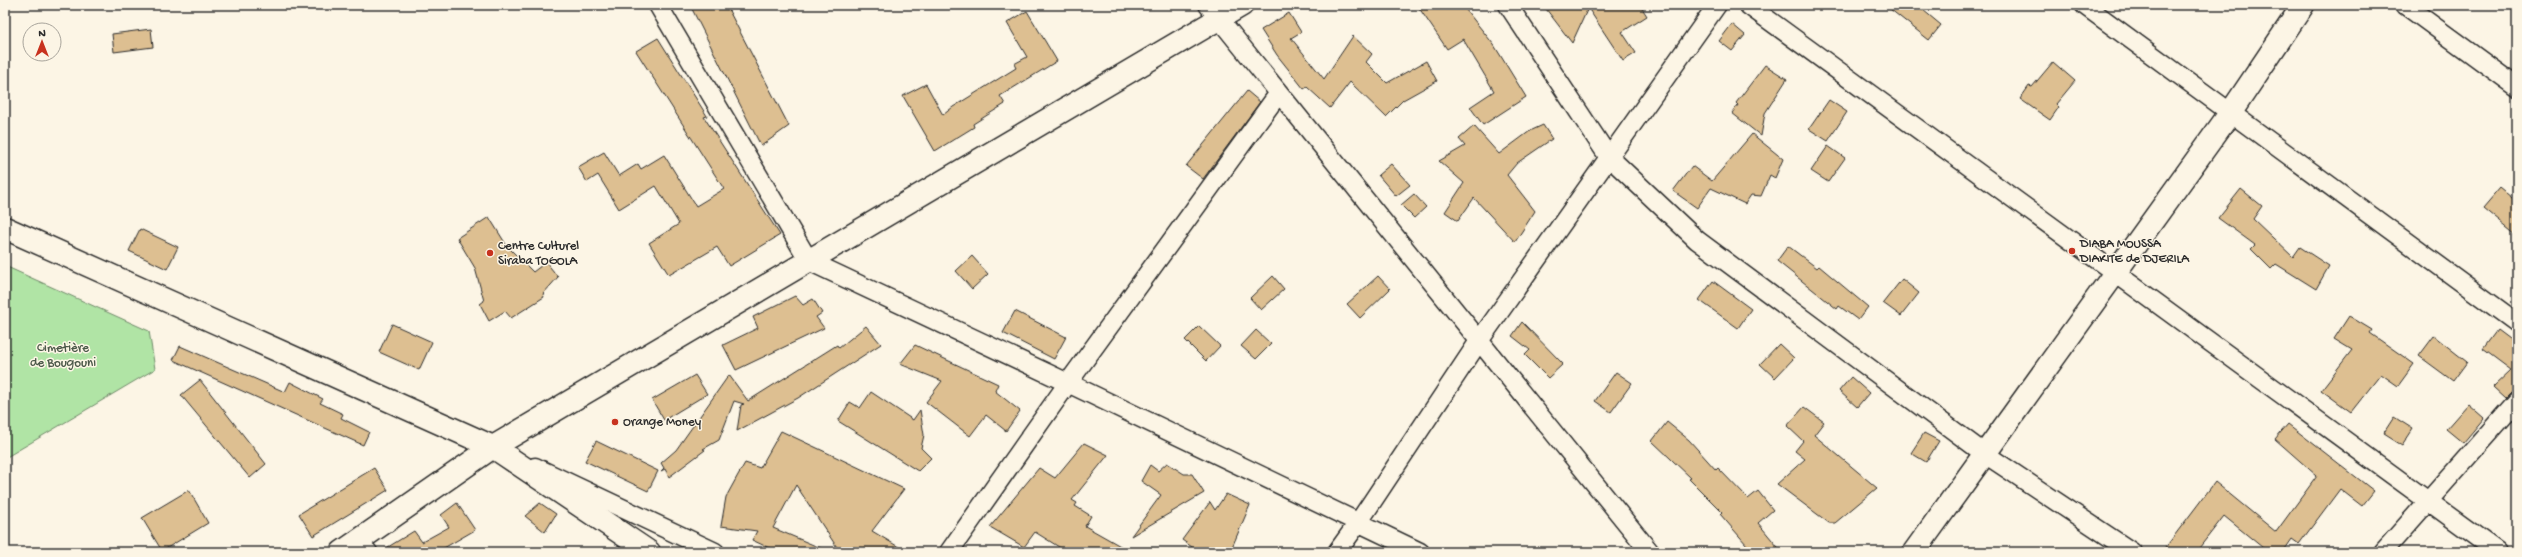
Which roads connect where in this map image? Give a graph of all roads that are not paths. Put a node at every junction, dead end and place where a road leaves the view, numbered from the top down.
1 (658, 5) edge
2 (1242, 5) edge
3 (1508, 5) edge
4 (1718, 5) edge
5 (1748, 5) edge
6 (2084, 5) edge
7 (2303, 5) edge
8 (2405, 5) edge
9 (1214, 12) edge
10 (2517, 87) edge
11 (1279, 93) junction
12 (2230, 112) junction
13 (1608, 156) junction
14 (5, 228) edge
15 (809, 261) junction
16 (2114, 272) junction
17 (2517, 323) edge
18 (1479, 341) junction
19 (1068, 383) junction
20 (2517, 402) edge
21 (493, 447) junction
22 (1985, 454) junction
23 (2429, 501) junction
24 (1358, 523) junction
25 (356, 549) edge
26 (650, 552) edge
27 (715, 552) edge
28 (949, 552) edge
29 (1337, 552) edge
30 (1420, 552) edge
31 (1650, 552) edge
32 (1914, 552) edge
33 (2132, 552) edge
34 (2383, 552) edge
35 (2498, 552) edge

1 - 15 street
2 - 9 street
3 - 13 street
4 - 13 street
5 - 16 street
6 - 12 street
7 - 12 street
8 - 10 street
9 - 11 street
9 - 15 street
11 - 18 street
11 - 19 street
12 - 16 street
12 - 17 street
13 - 18 street
13 - 22 street
14 - 21 street
15 - 19 street
15 - 21 street
16 - 22 street
16 - 23 street
18 - 24 street
18 - 31 street
19 - 24 street
19 - 28 street
20 - 23 street
21 - 25 street
21 - 26 street
21 - 27 street
22 - 32 street
22 - 33 street
23 - 34 street
23 - 35 street
24 - 29 street
24 - 30 street

